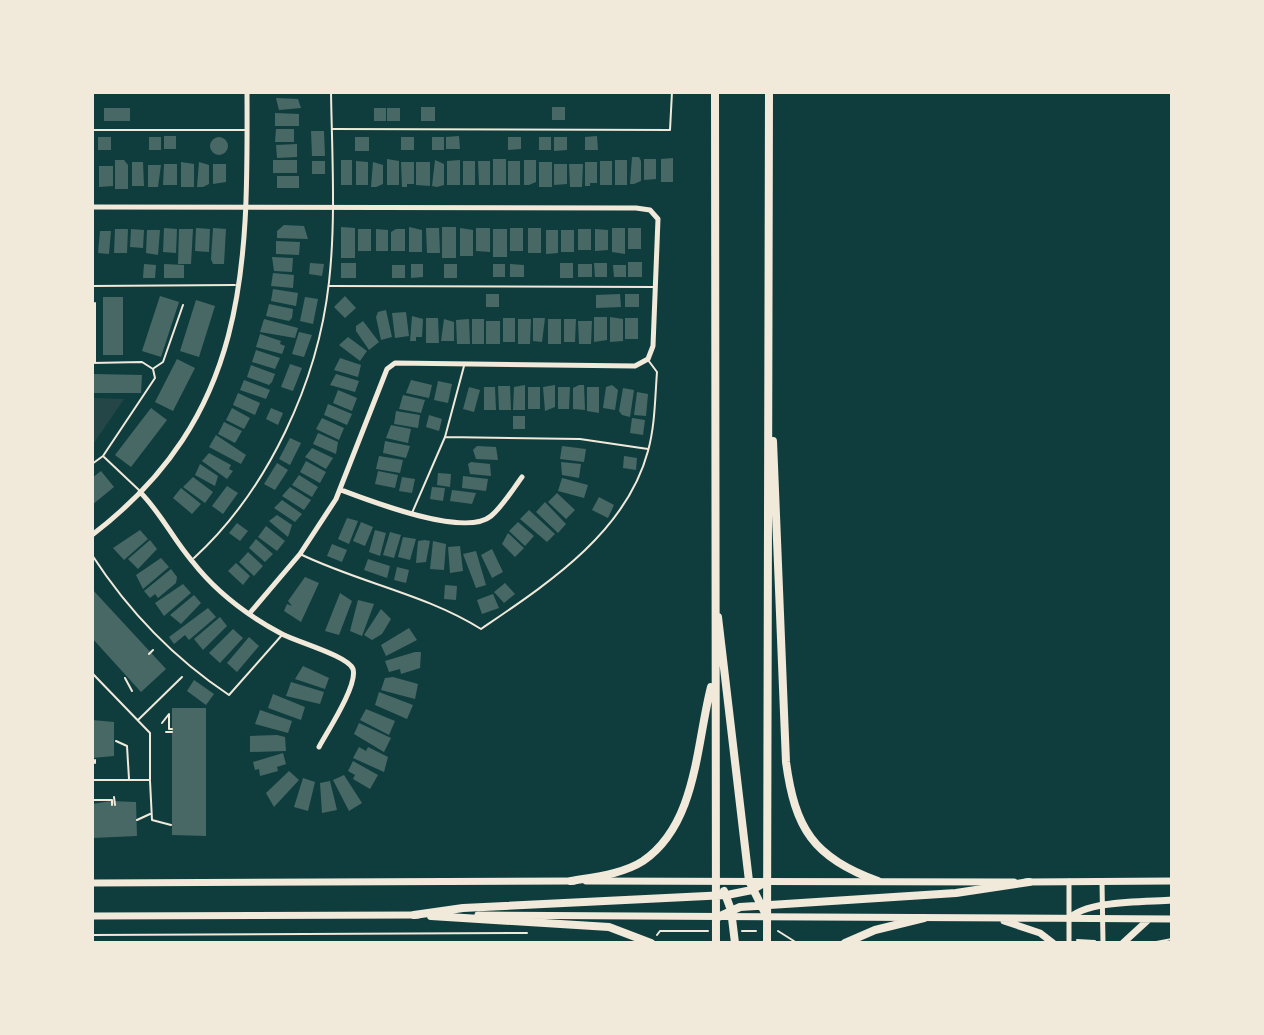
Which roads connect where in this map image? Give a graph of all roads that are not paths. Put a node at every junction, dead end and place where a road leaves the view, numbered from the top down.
1 (247, 92) edge
2 (331, 92) edge
3 (672, 92) edge
4 (715, 92) edge
5 (769, 92) edge
6 (331, 129) junction
7 (92, 130) edge
8 (247, 130) junction
9 (247, 206) junction
10 (92, 207) edge
11 (331, 207) junction
12 (241, 285) junction
13 (92, 286) edge
14 (329, 286) junction
15 (657, 287) junction
16 (95, 303) dead end
17 (183, 305) dead end
18 (648, 359) junction
19 (94, 363) edge
20 (465, 365) junction
21 (153, 369) junction
22 (770, 420) junction
23 (445, 437) junction
24 (649, 449) junction
25 (103, 456) junction
26 (92, 464) edge
27 (522, 477) dead end
28 (341, 490) junction
29 (140, 492) junction
30 (412, 513) junction
31 (92, 535) edge
32 (300, 554) junction
33 (92, 555) edge
34 (191, 561) junction
35 (714, 585) junction
36 (249, 614) junction
37 (283, 634) junction
38 (92, 673) edge
39 (714, 675) junction
40 (182, 677) dead end
41 (137, 721) junction
42 (116, 741) dead end
43 (319, 747) dead end
44 (92, 780) edge
45 (129, 780) junction
46 (150, 780) junction
47 (151, 813) junction
48 (137, 820) dead end
49 (171, 825) dead end
50 (571, 881) junction
51 (716, 881) junction
52 (767, 881) junction
53 (878, 881) junction
54 (1069, 881) junction
55 (1102, 881) junction
56 (1172, 881) edge
57 (1029, 882) junction
58 (92, 883) edge
59 (750, 886) junction
60 (727, 895) junction
61 (716, 896) junction
62 (1172, 900) edge
63 (762, 904) junction
64 (1103, 905) junction
65 (732, 914) junction
66 (414, 915) junction
67 (92, 916) edge
68 (767, 917) junction
69 (1103, 917) junction
70 (716, 918) junction
71 (924, 918) junction
72 (995, 918) junction
73 (1069, 919) junction
74 (1148, 919) junction
75 (1172, 919) edge
76 (654, 939) edge
77 (1069, 942) edge
78 (1103, 942) edge
79 (716, 943) edge
80 (735, 943) edge
81 (767, 943) edge
82 (845, 943) edge
83 (1053, 943) edge
84 (1123, 943) edge

1 - 8 street
2 - 6 lane
3 - 6 lane
4 - 35 main road
5 - 22 main road
6 - 11 lane
7 - 8 lane
8 - 9 street
9 - 10 street
9 - 11 street
9 - 12 street
11 - 14 lane
11 - 15 street
12 - 13 lane
12 - 29 street
14 - 15 lane
14 - 34 lane
15 - 18 street
16 - 19 lane
17 - 21 lane
18 - 20 street
18 - 24 lane
19 - 21 lane
20 - 23 lane
20 - 28 street
21 - 25 lane
22 - 52 main road
22 - 53 main road
23 - 24 lane
23 - 30 lane
24 - 32 lane
25 - 26 lane
25 - 29 lane
27 - 30 street
28 - 30 street
28 - 32 street
29 - 31 street
29 - 34 street
32 - 36 street
33 - 37 lane
34 - 36 street
35 - 39 main road
35 - 59 main road
36 - 37 street
37 - 43 street
38 - 41 lane
39 - 50 main road
39 - 51 main road
40 - 41 lane
41 - 46 lane
42 - 45 lane
44 - 45 lane
45 - 46 lane
46 - 47 lane
47 - 48 lane
47 - 49 lane
50 - 51 main road
50 - 58 main road
51 - 59 main road
51 - 60 main road
51 - 61 main road
52 - 53 main road
52 - 59 main road
52 - 63 main road
53 - 57 main road
54 - 55 main road
54 - 57 main road
54 - 73 street
55 - 56 main road
55 - 64 street
57 - 63 main road
59 - 60 main road
59 - 63 main road
60 - 61 main road
60 - 65 main road
61 - 66 main road
61 - 70 main road
62 - 64 main road
63 - 65 main road
63 - 68 main road
64 - 69 street
64 - 73 main road
65 - 68 main road
65 - 70 main road
65 - 80 main road
66 - 67 main road
66 - 70 main road
66 - 76 main road
68 - 71 main road
68 - 81 main road
69 - 73 main road
69 - 74 main road
69 - 78 street
70 - 79 main road
71 - 72 main road
71 - 82 main road
72 - 73 main road
72 - 83 main road
73 - 77 street
74 - 75 main road
74 - 84 main road

